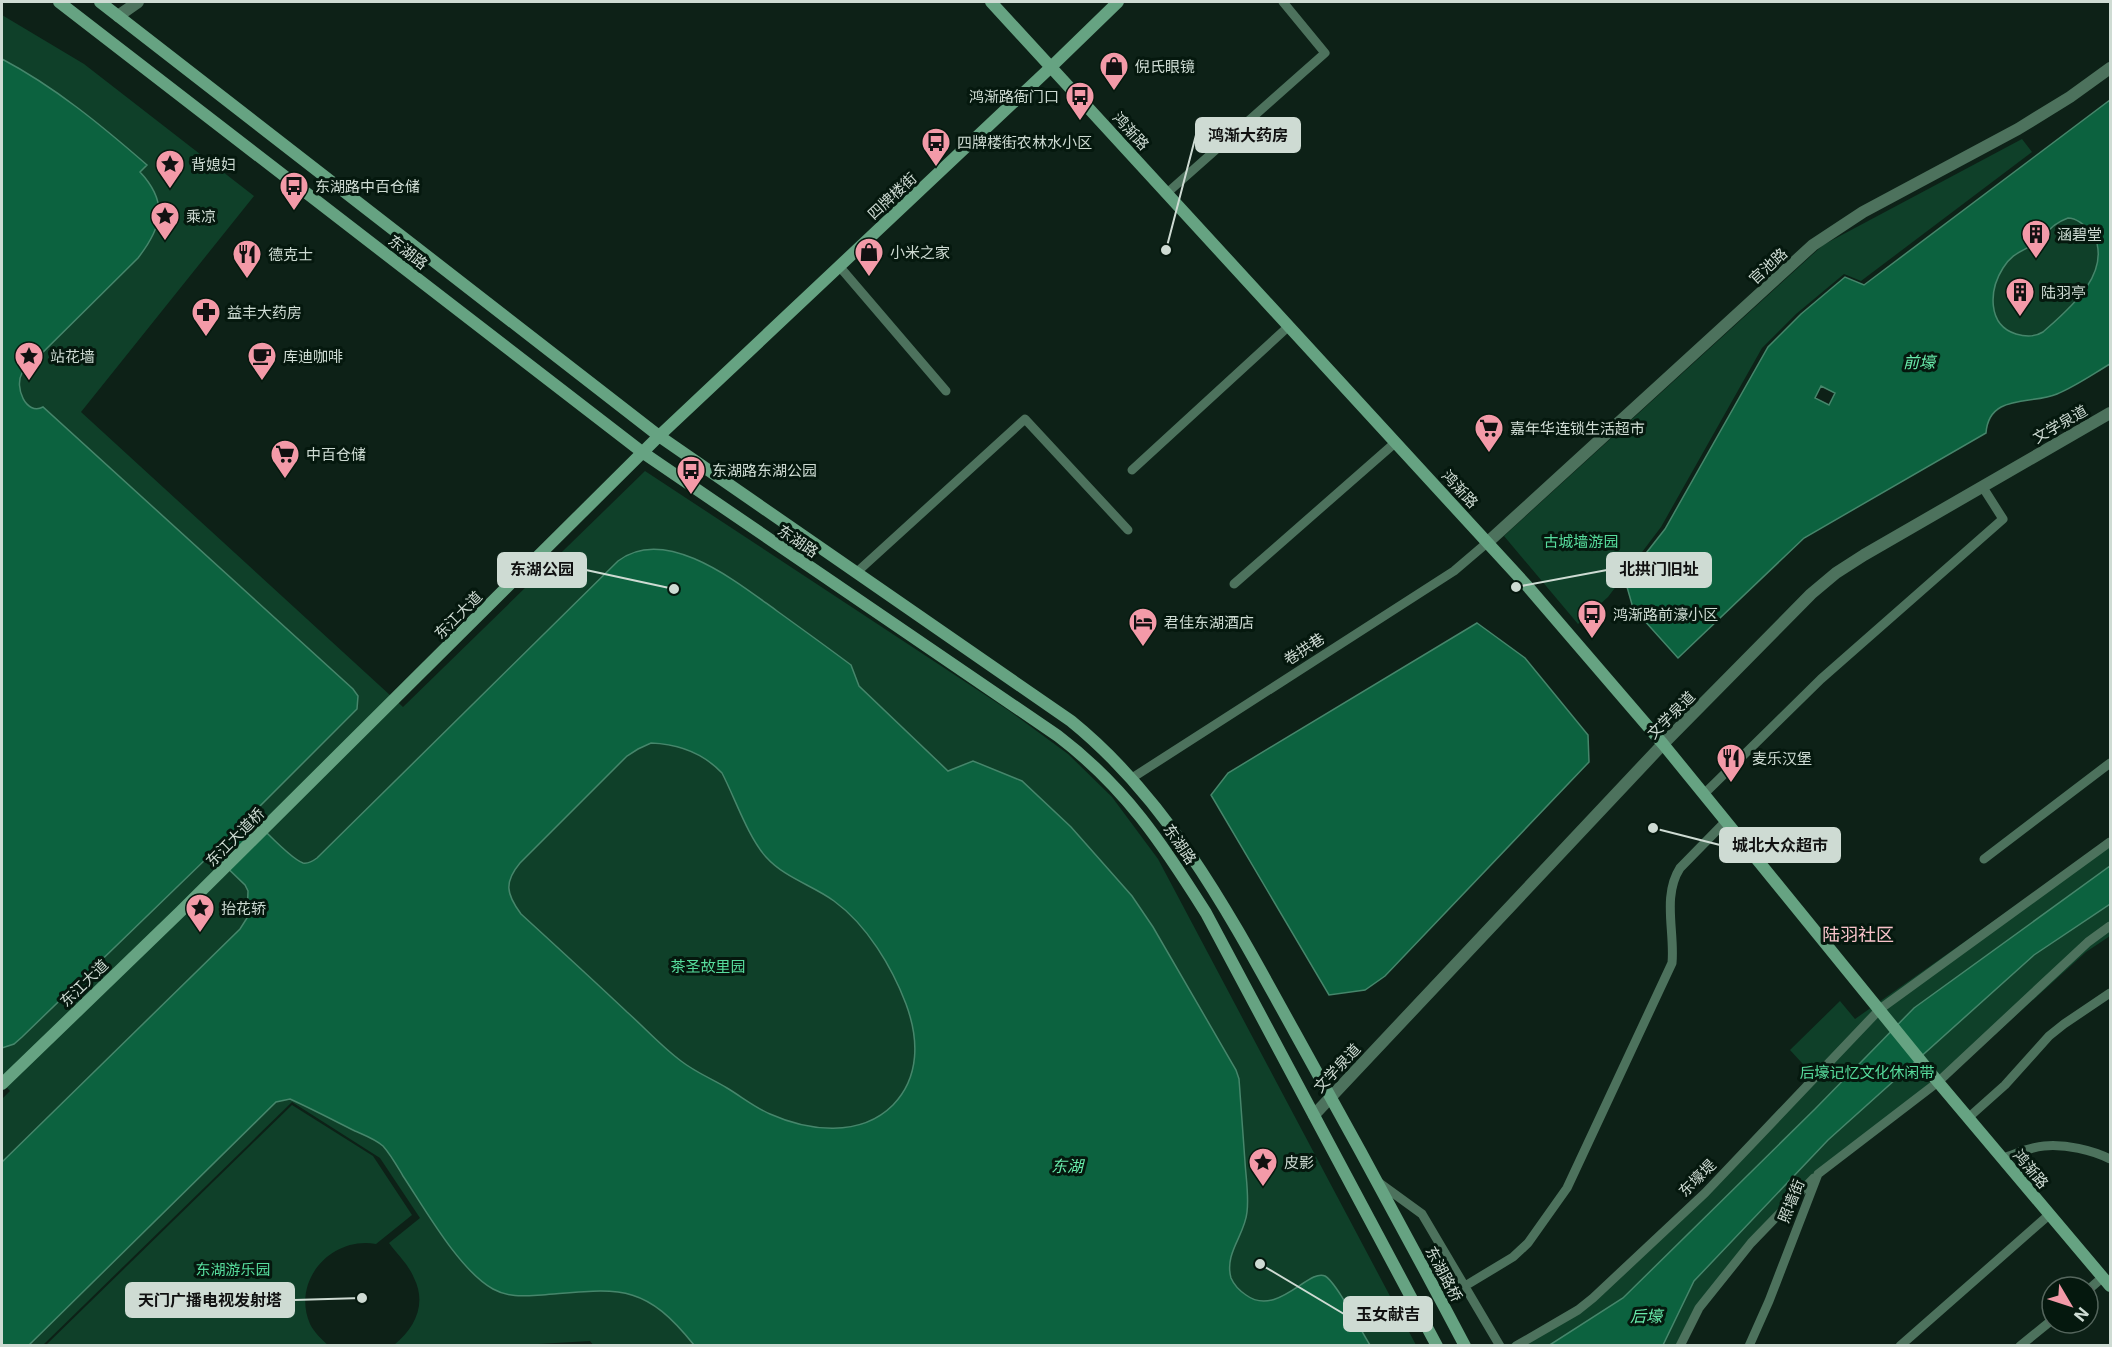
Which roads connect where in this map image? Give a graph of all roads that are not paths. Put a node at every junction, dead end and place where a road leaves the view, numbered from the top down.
1 (59, 2) edge
2 (100, 2) edge
3 (138, 2) edge
4 (991, 2) edge
5 (1118, 2) edge
6 (1283, 2) edge
7 (118, 16) junction
8 (1051, 67) junction
9 (2110, 68) edge
10 (1167, 193) junction
11 (839, 266) junction
12 (1289, 326) junction
13 (946, 391) dead end
14 (2110, 412) edge
15 (659, 436) junction
16 (1396, 442) junction
17 (642, 452) junction
18 (1132, 470) dead end
19 (1982, 486) junction
20 (1128, 530) dead end
21 (1488, 542) junction
22 (857, 572) junction
23 (1234, 584) dead end
24 (1663, 744) junction
25 (2110, 763) edge
26 (1132, 778) junction
27 (303, 790) joint
28 (1704, 794) junction
29 (1726, 821) junction
30 (2110, 842) edge
31 (1984, 859) dead end
32 (188, 904) joint
33 (2110, 926) edge
34 (2110, 993) edge
35 (1882, 1013) junction
36 (1938, 1082) junction
37 (2, 1084) edge
38 (1331, 1097) junction
39 (1314, 1115) junction
40 (1968, 1118) junction
41 (2003, 1158) junction
42 (2110, 1159) edge
43 (1818, 1174) junction
44 (1378, 1182) junction
45 (2050, 1214) junction
46 (1397, 1217) joint
47 (2107, 1282) edge
48 (1465, 1286) junction
49 (2040, 1330) edge
50 (1437, 1346) edge
51 (1465, 1346) edge
52 (1500, 1346) edge
53 (1516, 1346) edge
54 (1680, 1346) edge
55 (1749, 1346) edge
56 (1900, 1346) edge
57 (2020, 1346) edge

1 - 17 main road, 东湖路
2 - 7 main road, 东湖路
3 - 7 street
4 - 8 main road, 鸿渐路
5 - 8 main road, 四牌楼街
6 - 10 lane
7 - 15 main road, 东湖路
8 - 10 main road, 鸿渐路
8 - 11 main road, 四牌楼街
9 - 21 street, 官池路
10 - 12 main road, 鸿渐路
11 - 13 lane
11 - 15 main road, 四牌楼街
12 - 16 main road, 鸿渐路
12 - 18 lane
14 - 19 street, 文学泉道
15 - 17 main road, 东江大道
15 - 22 main road, 东湖路
16 - 21 main road, 鸿渐路
16 - 23 lane
17 - 27 main road, 东江大道
17 - 39 main road, 东湖路
19 - 24 street, 文学泉道
19 - 28 lane
20 - 22 lane
21 - 24 main road, 鸿渐路
21 - 26 lane, 卷拱巷
22 - 26 main road, 东湖路
24 - 28 main road, 鸿渐路
24 - 38 street, 文学泉道
25 - 31 lane
26 - 38 main road, 东湖路
27 - 32 main road, 东江大道桥
28 - 29 main road, 鸿渐路
29 - 35 main road, 鸿渐路
29 - 48 lane
30 - 35 lane, 东壕堤
32 - 37 main road, 东江大道
33 - 36 lane, 照墙街
34 - 40 lane
35 - 36 main road, 鸿渐路
35 - 53 lane, 东壕堤
36 - 40 main road, 鸿渐路
36 - 43 lane, 照墙街
38 - 39 street, 文学泉道
38 - 44 main road, 东湖路
39 - 50 main road, 东湖路
40 - 41 main road, 鸿渐路
41 - 42 lane
41 - 45 main road, 鸿渐路
43 - 54 lane
43 - 55 lane, 照墙街
44 - 46 main road, 东湖路
44 - 48 lane
45 - 47 main road, 鸿渐路
45 - 56 lane
46 - 51 main road, 东湖路桥
48 - 52 lane
49 - 57 lane

